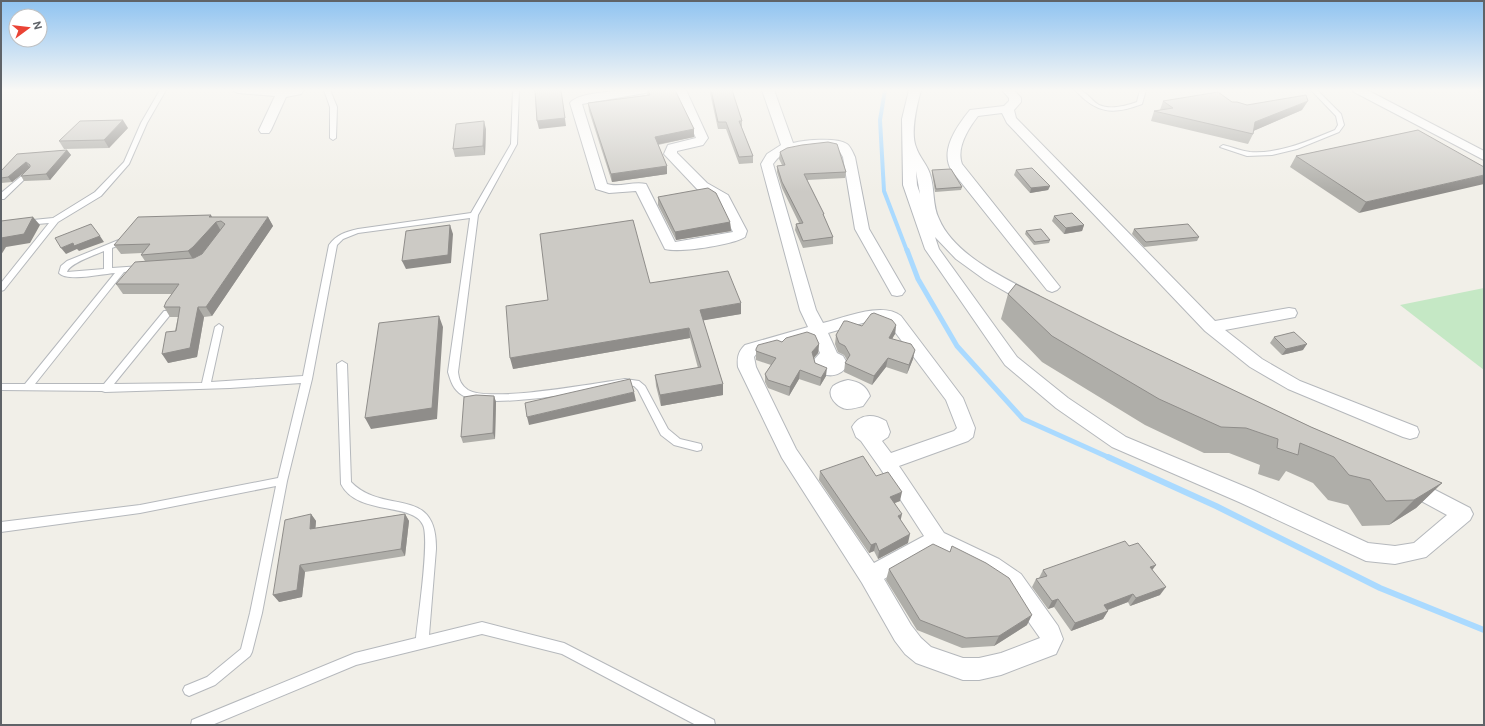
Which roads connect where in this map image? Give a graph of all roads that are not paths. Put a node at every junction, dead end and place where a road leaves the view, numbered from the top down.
1 (144, 124) edge
2 (268, 124) edge
3 (333, 124) edge
4 (515, 124) edge
5 (582, 124) edge
6 (696, 124) edge
7 (780, 124) edge
8 (908, 124) edge
9 (968, 124) edge
10 (1015, 124) edge
11 (1341, 124) edge
12 (1423, 124) edge
13 (265, 130) dead end
14 (333, 138) dead end
15 (788, 147) junction
16 (1223, 147) dead end
17 (910, 148) junction
18 (1484, 156) edge
19 (30, 171) edge
20 (1, 197) edge
21 (474, 215) junction
22 (55, 220) junction
23 (16, 224) edge
24 (126, 239) edge
25 (108, 246) junction
26 (153, 268) edge
27 (122, 269) junction
28 (108, 271) junction
29 (14, 272) junction
30 (1, 274) edge
31 (1052, 287) dead end
32 (1, 288) edge
33 (897, 291) dead end
34 (1047, 307) edge
35 (167, 313) edge
36 (1288, 313) dead end
37 (219, 327) dead end
38 (1211, 328) junction
39 (814, 332) junction
40 (342, 364) dead end
41 (307, 379) junction
42 (206, 386) junction
43 (1, 388) edge
44 (27, 388) junction
45 (105, 389) junction
46 (1410, 432) dead end
47 (697, 447) dead end
48 (892, 462) junction
49 (1396, 477) edge
50 (282, 481) junction
51 (1, 527) edge
52 (937, 539) junction
53 (870, 576) junction
54 (422, 642) junction
55 (189, 690) dead end
56 (197, 725) edge
57 (709, 725) edge

1 - 22 lane
2 - 13 street
3 - 14 lane
4 - 21 lane
5 - 6 street
7 - 15 street
8 - 17 street
9 - 31 street
10 - 38 street
11 - 16 lane
12 - 18 street
15 - 33 street
15 - 39 street
17 - 34 street
17 - 49 street
19 - 20 lane
21 - 41 lane
21 - 47 lane
22 - 23 lane
22 - 29 lane
24 - 25 lane
25 - 28 lane
25 - 28 lane
26 - 27 lane
27 - 28 lane
27 - 44 lane
29 - 30 lane
29 - 32 lane
35 - 45 lane
36 - 38 street
37 - 42 lane
38 - 46 street
39 - 48 street
39 - 48 street
39 - 53 street
40 - 54 lane
41 - 42 lane
41 - 50 lane
42 - 45 lane
43 - 44 lane
44 - 45 lane
48 - 52 street
50 - 51 lane
50 - 55 lane
52 - 53 street
52 - 53 street
54 - 56 lane
54 - 57 lane

